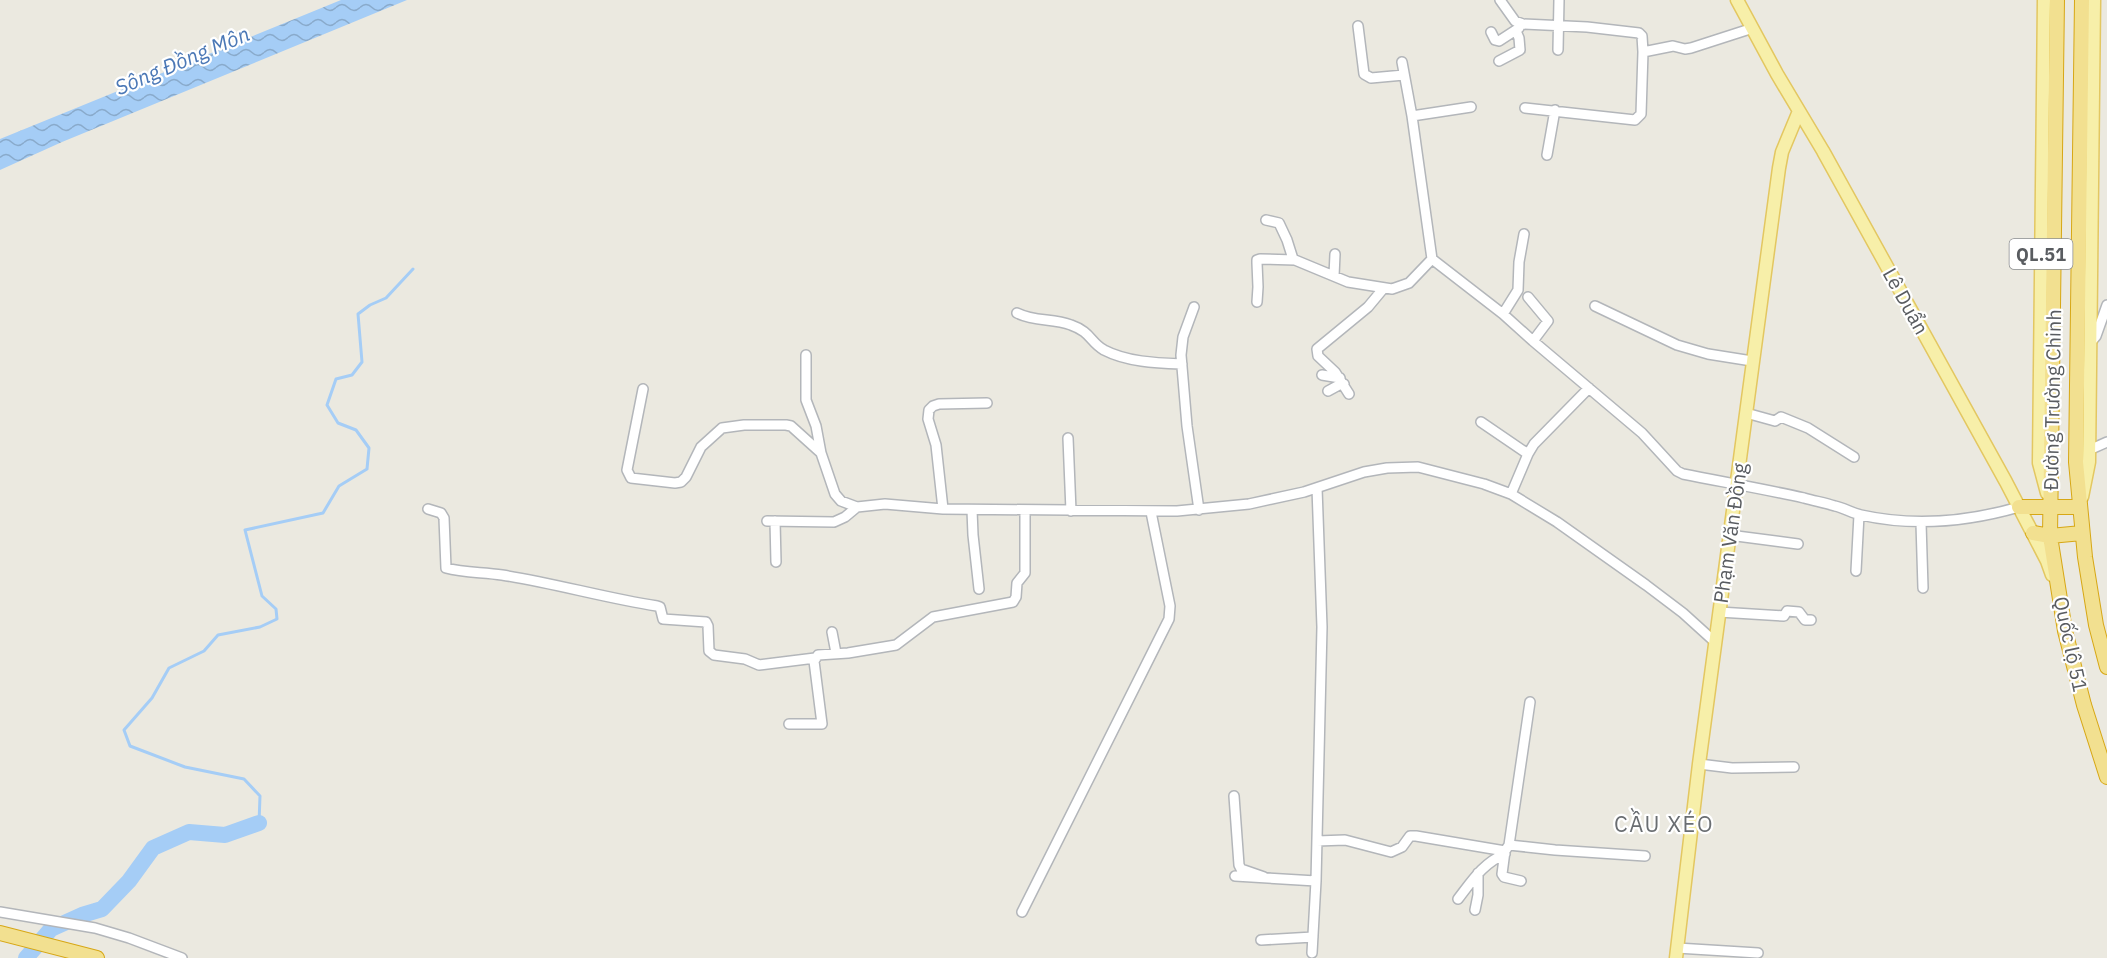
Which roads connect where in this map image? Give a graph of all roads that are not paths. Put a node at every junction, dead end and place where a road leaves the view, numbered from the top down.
1 (1500, 0) edge
2 (1559, 0) edge
3 (1737, 0) edge
4 (2044, 0) edge
5 (2057, 0) edge
6 (2082, 0) edge
7 (2094, 0) edge
8 (1559, 25) junction
9 (1358, 26) dead end
10 (1520, 27) junction
11 (1753, 28) junction
12 (1491, 32) dead end
13 (1558, 50) dead end
14 (1643, 51) junction
15 (1499, 61) dead end
16 (1402, 62) dead end
17 (1404, 75) junction
18 (2049, 99) junction
19 (1471, 107) dead end
20 (1525, 108) dead end
21 (1555, 110) junction
22 (1799, 111) junction
23 (1412, 116) junction
24 (1547, 155) dead end
25 (1266, 220) dead end
26 (1524, 234) dead end
27 (1335, 254) dead end
28 (1293, 259) junction
29 (1432, 259) junction
30 (1334, 276) junction
31 (1383, 289) junction
32 (1528, 297) dead end
33 (1257, 302) dead end
34 (2107, 305) edge
35 (1595, 306) dead end
36 (1194, 307) dead end
37 (1017, 313) dead end
38 (1503, 314) junction
39 (1533, 341) junction
40 (2090, 343) junction
41 (806, 355) dead end
42 (1752, 361) junction
43 (1182, 364) junction
44 (1322, 375) dead end
45 (1342, 381) junction
46 (1588, 388) junction
47 (643, 389) dead end
48 (1328, 391) dead end
49 (1349, 394) dead end
50 (987, 403) dead end
51 (1746, 413) junction
52 (1480, 422) dead end
53 (1068, 438) dead end
54 (2107, 442) edge
55 (2089, 450) junction
56 (820, 453) junction
57 (1528, 454) junction
58 (1854, 457) dead end
59 (1736, 483) junction
60 (1317, 488) junction
61 (1511, 494) junction
62 (857, 507) junction
63 (2019, 507) junction
64 (2050, 507) junction
65 (2080, 507) junction
66 (428, 509) dead end
67 (943, 509) junction
68 (972, 510) junction
69 (1199, 510) junction
70 (1025, 511) junction
71 (1071, 511) junction
72 (1151, 512) junction
73 (1859, 514) junction
74 (1921, 523) junction
75 (2033, 533) junction
76 (2082, 533) junction
77 (1729, 535) junction
78 (2050, 536) junction
79 (1798, 544) dead end
80 (2085, 557) joint
81 (776, 562) dead end
82 (1856, 571) dead end
83 (1923, 588) dead end
84 (979, 589) dead end
85 (2061, 607) junction
86 (1719, 612) junction
87 (1811, 621) dead end
88 (2102, 624) edge
89 (832, 632) dead end
90 (1715, 642) junction
91 (836, 653) junction
92 (815, 658) junction
93 (2107, 667) edge
94 (1530, 702) dead end
95 (789, 724) dead end
96 (1699, 764) junction
97 (1794, 767) dead end
98 (2107, 777) edge
99 (1234, 796) dead end
100 (1317, 841) junction
101 (1506, 850) junction
102 (1645, 856) dead end
103 (1478, 873) junction
104 (1235, 876) dead end
105 (1264, 877) junction
106 (1316, 881) junction
107 (1521, 881) dead end
108 (1458, 899) dead end
109 (1475, 910) dead end
110 (0, 912) edge
111 (1022, 912) dead end
112 (0, 933) edge
113 (1313, 937) junction
114 (1261, 940) dead end
115 (1312, 953) dead end
116 (1676, 953) edge
117 (1758, 953) dead end
118 (97, 958) edge
119 (182, 958) edge

1 - 10 street
2 - 8 street
3 - 11 main road, Lê Duẩn / QL.51
4 - 18 main road, Đường Trường Chinh / QL.51
5 - 18 highway, Đường Trường Chinh / QL.51
6 - 65 highway, Đường Trường Chinh / QL.51
7 - 40 main road, Đường Trường Chinh / QL.51
8 - 10 street
8 - 13 street
8 - 14 street
9 - 17 street
10 - 12 street
10 - 15 street
11 - 14 street
11 - 22 main road, Lê Duẩn / QL.51
14 - 21 street
16 - 17 street
17 - 23 street
18 - 64 highway, Đường Trường Chinh / QL.51
19 - 23 street
20 - 21 street
21 - 24 street
22 - 42 main road, Phạm Văn Đồng
22 - 63 main road, Lê Duẩn / QL.51
23 - 29 street
25 - 28 street
26 - 38 street
27 - 30 street
28 - 30 street
28 - 33 street
29 - 31 street
29 - 38 street
30 - 31 street
31 - 45 street
32 - 39 street
34 - 40 street
35 - 42 street
36 - 43 street
37 - 43 street
38 - 39 street
39 - 46 street
40 - 55 main road, Đường Trường Chinh / QL.51
41 - 56 street
42 - 51 main road, Phạm Văn Đồng
43 - 69 street
44 - 45 street
45 - 48 street
45 - 49 street
46 - 57 street
46 - 59 street
47 - 56 street
50 - 67 street
51 - 58 street
51 - 59 main road, Phạm Văn Đồng
52 - 57 street
53 - 71 street
54 - 55 street
55 - 65 main road, Đường Trường Chinh / QL.51
56 - 62 street
57 - 61 street
59 - 73 street
59 - 77 main road, Phạm Văn Đồng
60 - 61 street
60 - 69 street
60 - 100 street
61 - 90 street
62 - 67 street
62 - 81 street
63 - 64 highway
63 - 74 street
63 - 75 main road, Lê Duẩn / QL.51
64 - 65 highway
64 - 78 highway, Quốc lộ 51 / QL.51
65 - 76 highway, Đường Trường Chinh / QL.51
66 - 92 street
67 - 68 street
68 - 70 street
68 - 84 street
69 - 72 street
70 - 71 street
70 - 91 street
71 - 72 street
72 - 111 street
73 - 74 street
73 - 82 street
74 - 83 street
75 - 78 highway
75 - 85 main road, Lê Duẩn / QL.51
76 - 78 highway
76 - 80 highway, Đường Trường Chinh / QL.51
77 - 79 street
77 - 86 main road, Phạm Văn Đồng
78 - 85 highway, Quốc lộ 51 / QL.51
80 - 88 highway, Quốc lộ 51 / QL.51
85 - 98 highway, Quốc lộ 51 / QL.51
86 - 87 street
86 - 90 main road, Phạm Văn Đồng
88 - 93 highway, Quốc lộ 51 / QL.51
89 - 91 street
90 - 96 main road, Phạm Văn Đồng
91 - 92 street
92 - 95 street
94 - 101 street
96 - 97 street
96 - 116 main road, Phạm Văn Đồng
99 - 105 street
100 - 101 street
100 - 106 street
101 - 102 street
101 - 103 street
101 - 107 street
103 - 108 street
103 - 109 street
104 - 105 street
105 - 106 street
106 - 113 street
110 - 119 street
112 - 118 highway
113 - 114 street
113 - 115 street
116 - 117 street

